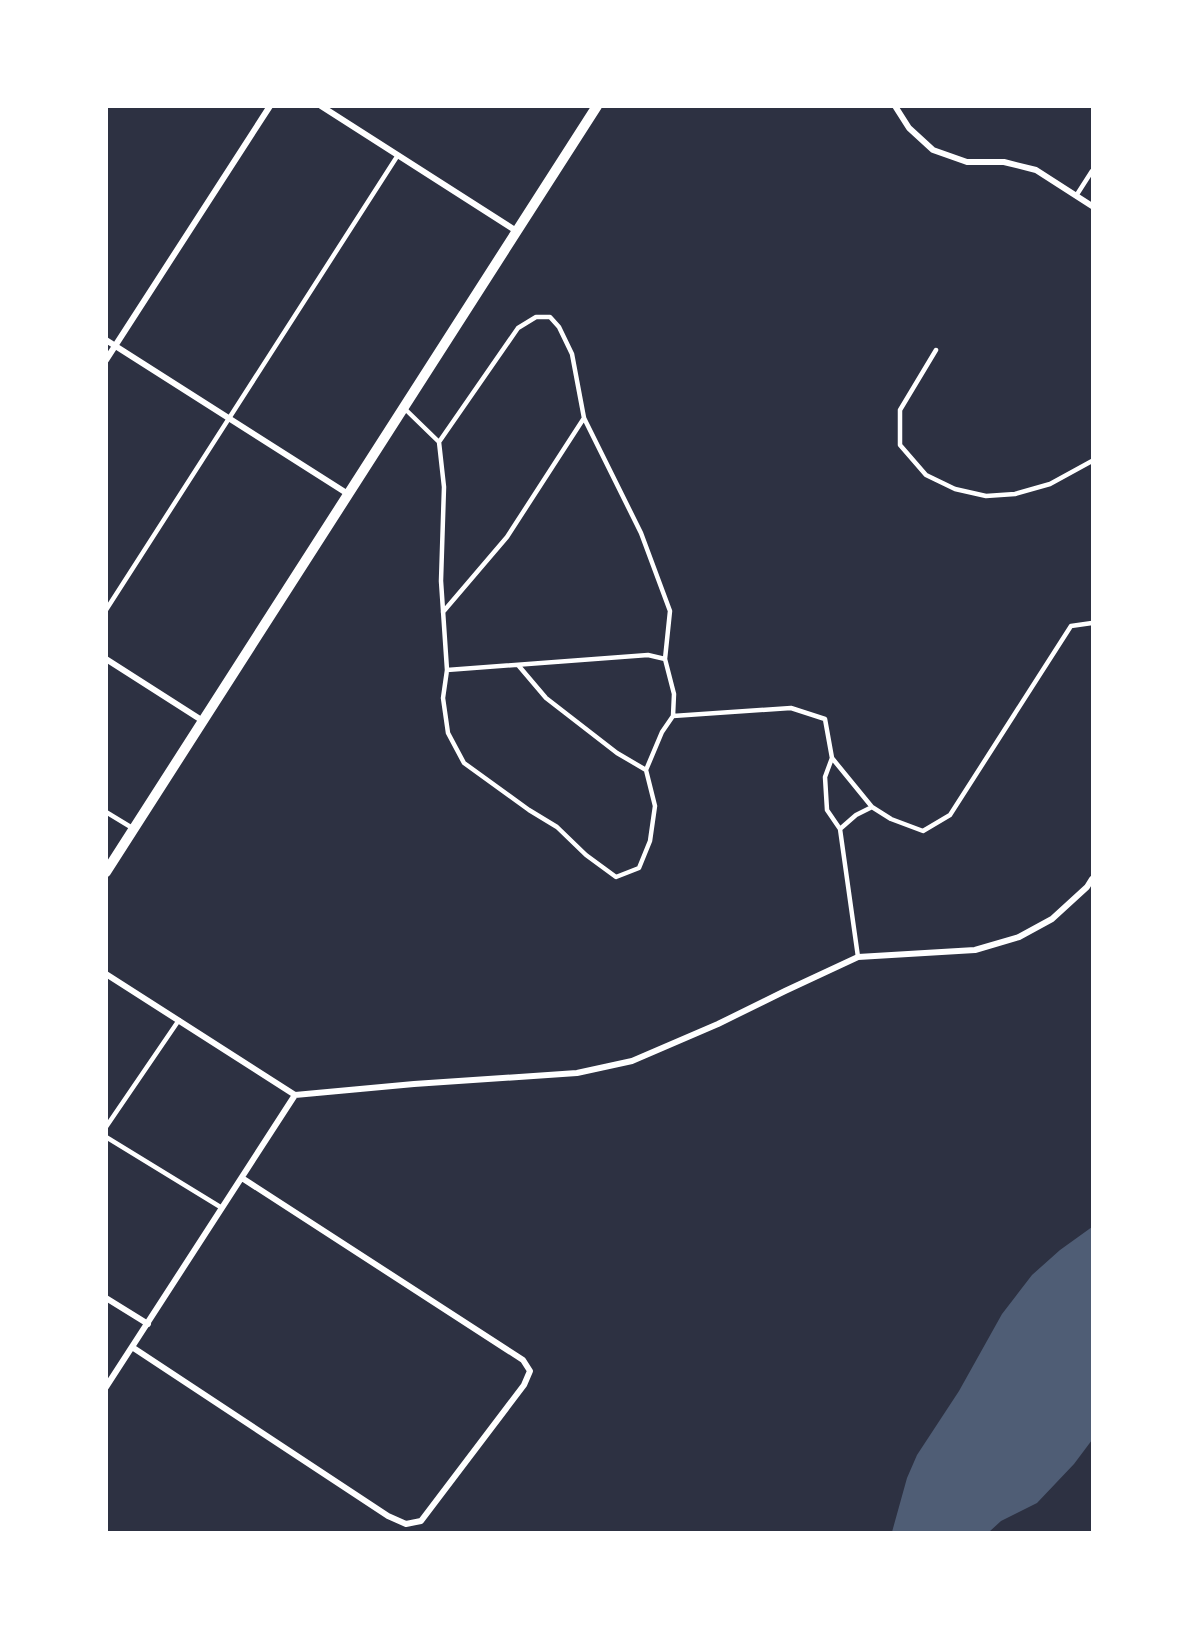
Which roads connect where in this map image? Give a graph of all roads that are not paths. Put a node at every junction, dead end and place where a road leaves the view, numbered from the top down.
1 (270, 106) edge
2 (321, 106) edge
3 (597, 106) edge
4 (895, 106) edge
5 (398, 155) junction
6 (1092, 171) edge
7 (1076, 196) junction
8 (1092, 206) edge
9 (518, 232) junction
10 (106, 340) edge
11 (116, 346) junction
12 (936, 350) dead end
13 (106, 360) edge
14 (404, 408) junction
15 (229, 418) junction
16 (584, 418) junction
17 (439, 442) junction
18 (1092, 461) edge
19 (348, 494) junction
20 (106, 610) edge
21 (443, 612) junction
22 (1092, 623) edge
23 (106, 659) edge
24 (665, 659) junction
25 (518, 665) junction
26 (447, 670) junction
27 (673, 716) junction
28 (203, 721) junction
29 (832, 758) junction
30 (646, 770) junction
31 (872, 807) junction
32 (106, 812) edge
33 (134, 829) junction
34 (840, 829) junction
35 (106, 872) edge
36 (1092, 879) edge
37 (858, 957) junction
38 (106, 974) edge
39 (179, 1020) junction
40 (295, 1095) junction
41 (106, 1126) edge
42 (106, 1137) edge
43 (242, 1178) junction
44 (222, 1208) junction
45 (106, 1298) edge
46 (147, 1324) junction
47 (132, 1347) junction
48 (106, 1387) edge

1 - 11 street
2 - 5 street
3 - 9 street
4 - 7 street
5 - 9 street
5 - 15 lane
6 - 7 lane
7 - 8 street
9 - 14 street
10 - 11 street
11 - 13 street
11 - 15 street
12 - 18 lane
14 - 17 lane
14 - 19 street
15 - 19 street
15 - 20 lane
16 - 17 lane
16 - 21 lane
16 - 24 lane
17 - 21 lane
19 - 28 street
21 - 26 lane
22 - 31 lane
23 - 28 street
24 - 25 lane
24 - 27 lane
25 - 26 lane
25 - 30 lane
26 - 30 lane
27 - 29 lane
27 - 30 lane
28 - 33 street
29 - 31 lane
29 - 34 lane
31 - 34 lane
32 - 33 lane
33 - 35 street
34 - 37 lane
36 - 37 street
37 - 40 street
38 - 39 street
39 - 40 street
39 - 41 lane
40 - 43 street
42 - 44 lane
43 - 44 street
43 - 47 street
44 - 46 street
45 - 46 street
46 - 47 street
47 - 48 street

